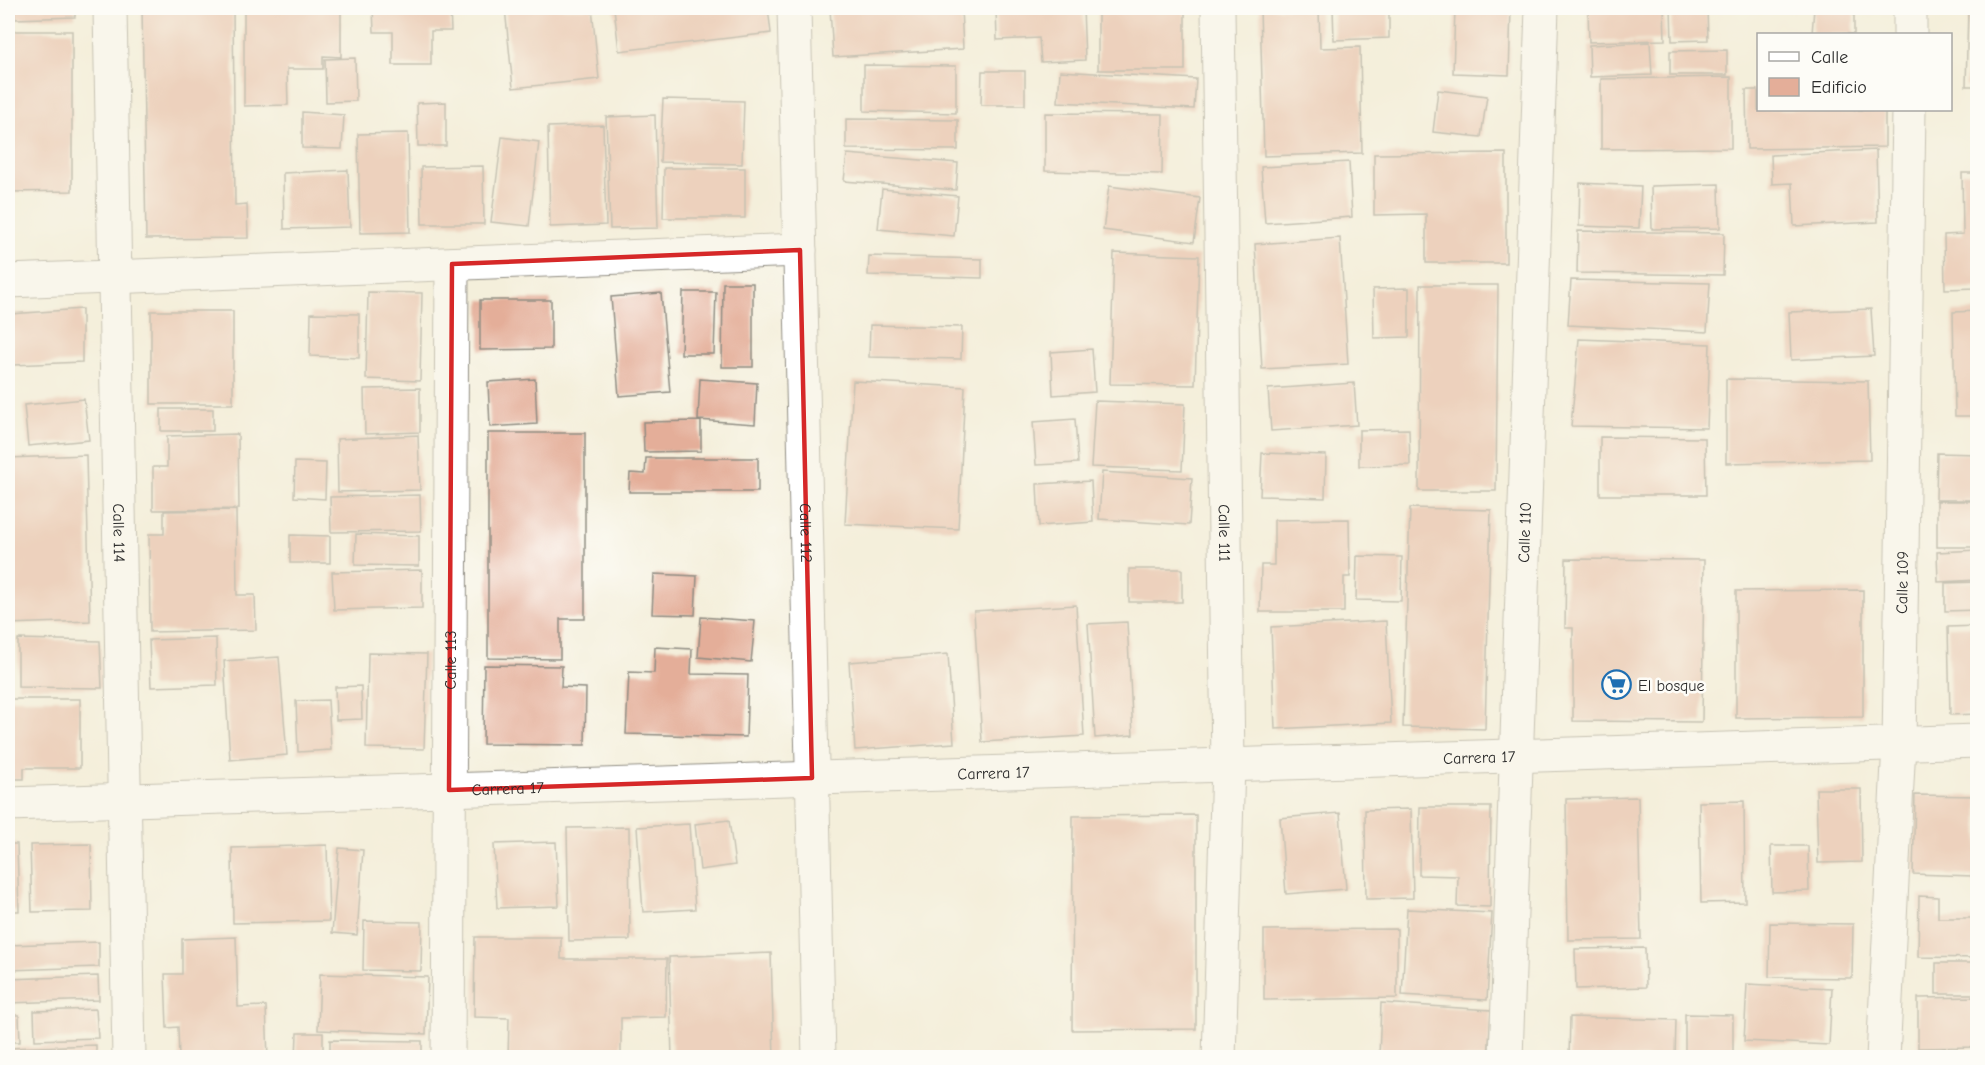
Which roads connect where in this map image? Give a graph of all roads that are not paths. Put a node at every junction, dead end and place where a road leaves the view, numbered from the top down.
1 (110, 8) edge
2 (794, 8) edge
3 (1218, 8) edge
4 (1542, 8) edge
5 (1910, 8) edge
6 (1910, 33) edge
7 (1909, 111) edge
8 (800, 250) junction
9 (452, 264) junction
10 (115, 277) junction
11 (8, 281) edge
12 (1977, 741) edge
13 (1899, 744) junction
14 (1516, 756) junction
15 (1228, 765) junction
16 (812, 778) junction
17 (449, 790) junction
18 (124, 800) junction
19 (8, 804) edge
20 (129, 1058) edge
21 (448, 1058) edge
22 (819, 1058) edge
23 (1219, 1058) edge
24 (1506, 1058) edge
25 (1883, 1058) edge

1 - 10 street, Calle 114
2 - 8 street, Calle 112
3 - 15 street, Calle 111
4 - 14 street, Calle 110
5 - 6 street
7 - 13 street, Calle 109
8 - 9 street
8 - 16 street, Calle 112
9 - 10 street
9 - 17 street, Calle 113
10 - 11 street
10 - 18 street, Calle 114
12 - 13 street, Carrera 17
13 - 14 street, Carrera 17
13 - 25 street, Calle 109
14 - 15 street, Carrera 17
14 - 24 street, Calle 110
15 - 16 street, Carrera 17
15 - 23 street, Calle 111
16 - 17 street, Carrera 17
16 - 22 street, Calle 112
17 - 18 street, Carrera 17
17 - 21 street, Calle 113
18 - 19 street, Carrera 17
18 - 20 street, Calle 114

